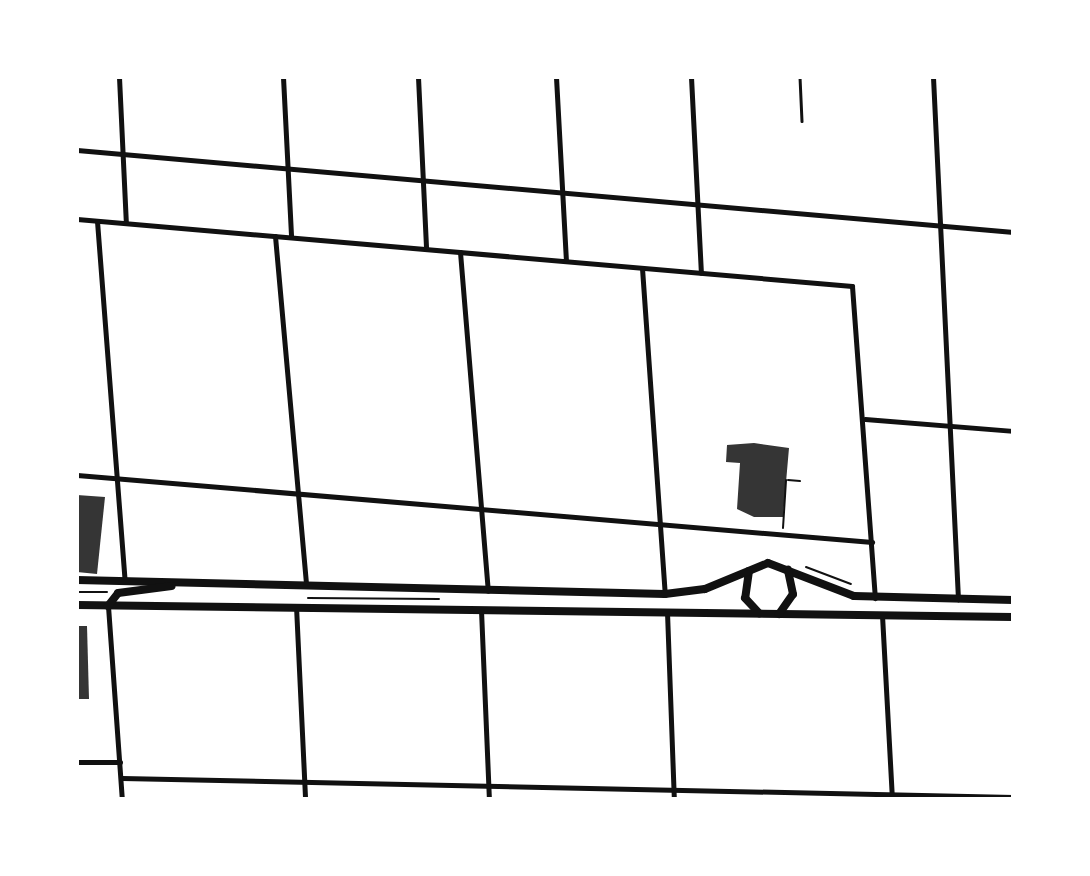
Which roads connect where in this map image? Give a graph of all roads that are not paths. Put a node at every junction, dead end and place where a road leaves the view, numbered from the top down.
1 (119, 77) edge
2 (283, 77) edge
3 (418, 77) edge
4 (556, 77) edge
5 (691, 77) edge
6 (800, 77) edge
7 (933, 77) edge
8 (802, 121) dead end
9 (77, 150) edge
10 (123, 155) junction
11 (288, 171) junction
12 (423, 183) junction
13 (562, 194) junction
14 (697, 205) junction
15 (77, 219) edge
16 (97, 221) junction
17 (126, 223) junction
18 (940, 226) junction
19 (1013, 232) edge
20 (275, 236) junction
21 (291, 237) junction
22 (426, 249) junction
23 (460, 252) junction
24 (566, 261) junction
25 (642, 268) junction
26 (701, 273) junction
27 (865, 419) junction
28 (950, 426) junction
29 (1013, 431) edge
30 (77, 475) edge
31 (117, 478) junction
32 (297, 493) junction
33 (481, 510) junction
34 (661, 527) junction
35 (872, 542) junction
36 (748, 570) junction
37 (788, 570) junction
38 (77, 580) edge
39 (125, 581) junction
40 (178, 584) junction
41 (306, 589) junction
42 (488, 592) junction
43 (665, 594) junction
44 (876, 598) junction
45 (958, 599) junction
46 (1013, 600) edge
47 (77, 605) edge
48 (108, 606) junction
49 (296, 606) junction
50 (481, 610) junction
51 (667, 612) junction
52 (759, 613) junction
53 (779, 614) junction
54 (882, 615) junction
55 (1013, 617) edge
56 (77, 762) edge
57 (120, 762) junction
58 (122, 778) junction
59 (304, 785) junction
60 (488, 787) junction
61 (674, 791) junction
62 (892, 797) edge
63 (1013, 797) edge
64 (122, 799) edge
65 (304, 799) edge
66 (489, 799) edge
67 (674, 799) edge

1 - 10 street
2 - 11 street
3 - 12 street
4 - 13 street
5 - 14 street
6 - 8 lane
7 - 18 street
9 - 10 street
10 - 11 street
10 - 17 street
11 - 12 street
11 - 21 street
12 - 13 street
12 - 22 street
13 - 14 street
13 - 24 street
14 - 18 street
14 - 26 street
15 - 16 street
16 - 17 street
16 - 31 street
17 - 20 street
18 - 19 street
18 - 28 street
20 - 21 street
20 - 32 street
21 - 22 street
22 - 23 street
23 - 24 street
23 - 33 street
24 - 25 street
25 - 26 street
25 - 34 street
26 - 27 street
27 - 28 street
27 - 35 street
28 - 29 street
28 - 45 street
30 - 31 street
31 - 32 street
31 - 39 street
32 - 33 street
32 - 41 street
33 - 34 street
33 - 42 street
34 - 35 street
34 - 43 street
35 - 44 street
36 - 37 main road
36 - 43 main road
36 - 52 main road
37 - 44 main road
37 - 53 main road
38 - 39 main road
39 - 40 main road
40 - 41 main road
40 - 48 main road
41 - 42 main road
42 - 43 main road
44 - 45 main road
45 - 46 main road
47 - 48 main road
48 - 49 main road
48 - 57 street
49 - 50 main road
49 - 59 street
50 - 51 main road
50 - 60 street
51 - 52 main road
51 - 61 street
52 - 53 main road
53 - 54 main road
54 - 55 main road
54 - 62 street
56 - 57 street
57 - 58 street
58 - 59 street
58 - 64 street
59 - 60 street
59 - 65 street
60 - 61 street
60 - 66 street
61 - 62 street
61 - 67 street
62 - 63 street

